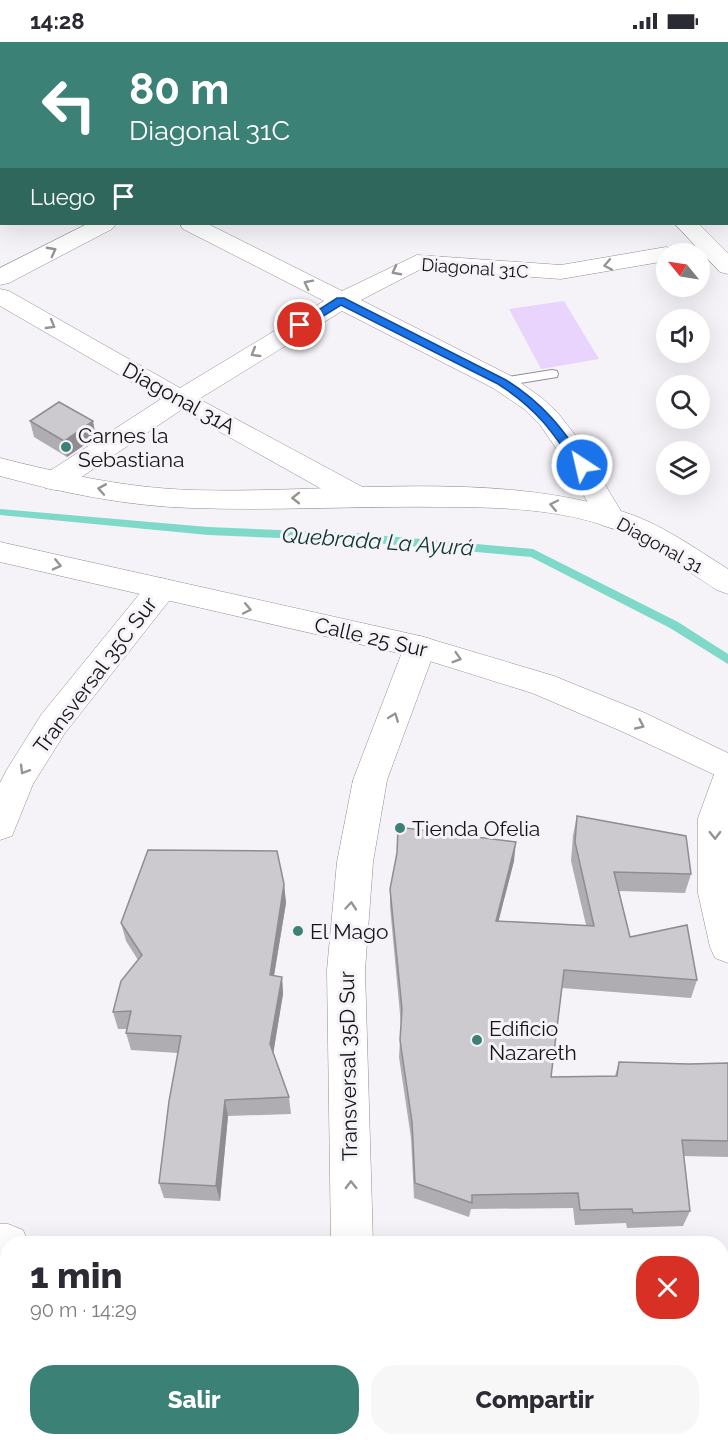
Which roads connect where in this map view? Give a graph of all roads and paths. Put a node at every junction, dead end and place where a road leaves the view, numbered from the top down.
1 (102, 225) edge
2 (193, 225) edge
3 (687, 225) edge
4 (705, 243) edge
5 (710, 248) edge
6 (656, 256) edge
7 (728, 267) edge
8 (0, 278) edge
9 (0, 296) edge
10 (341, 301) junction
11 (552, 374) dead end
12 (502, 382) junction
13 (180, 399) junction
14 (0, 467) edge
15 (55, 481) junction
16 (360, 498) junction
17 (611, 518) junction
18 (0, 552) edge
19 (728, 583) edge
20 (161, 589) junction
21 (420, 647) junction
22 (728, 768) edge
23 (728, 778) edge
24 (0, 826) edge
25 (728, 947) edge
26 (352, 1236) edge

8 -> 1 street
10 -> 2 street, Diagonal 31
3 - 4 street
5 - 7 street
6 -> 10 street, Diagonal 31C
9 -> 13 street, Diagonal 31A
10 - 12 street, Diagonal 31
10 -> 13 street, Diagonal 31C
11 - 12 lane
12 - 17 street, Diagonal 31
13 - 15 street, Diagonal 31C
13 - 16 street, Diagonal 31A
14 - 15 street
16 -> 15 street
17 -> 16 street
17 - 19 street, Diagonal 31
18 -> 20 street, Calle 25 Sur
20 -> 21 street, Calle 25 Sur
20 -> 24 street, Transversal 35C Sur
21 -> 22 street, Calle 25 Sur
26 -> 21 street, Transversal 35D Sur
23 -> 25 street

